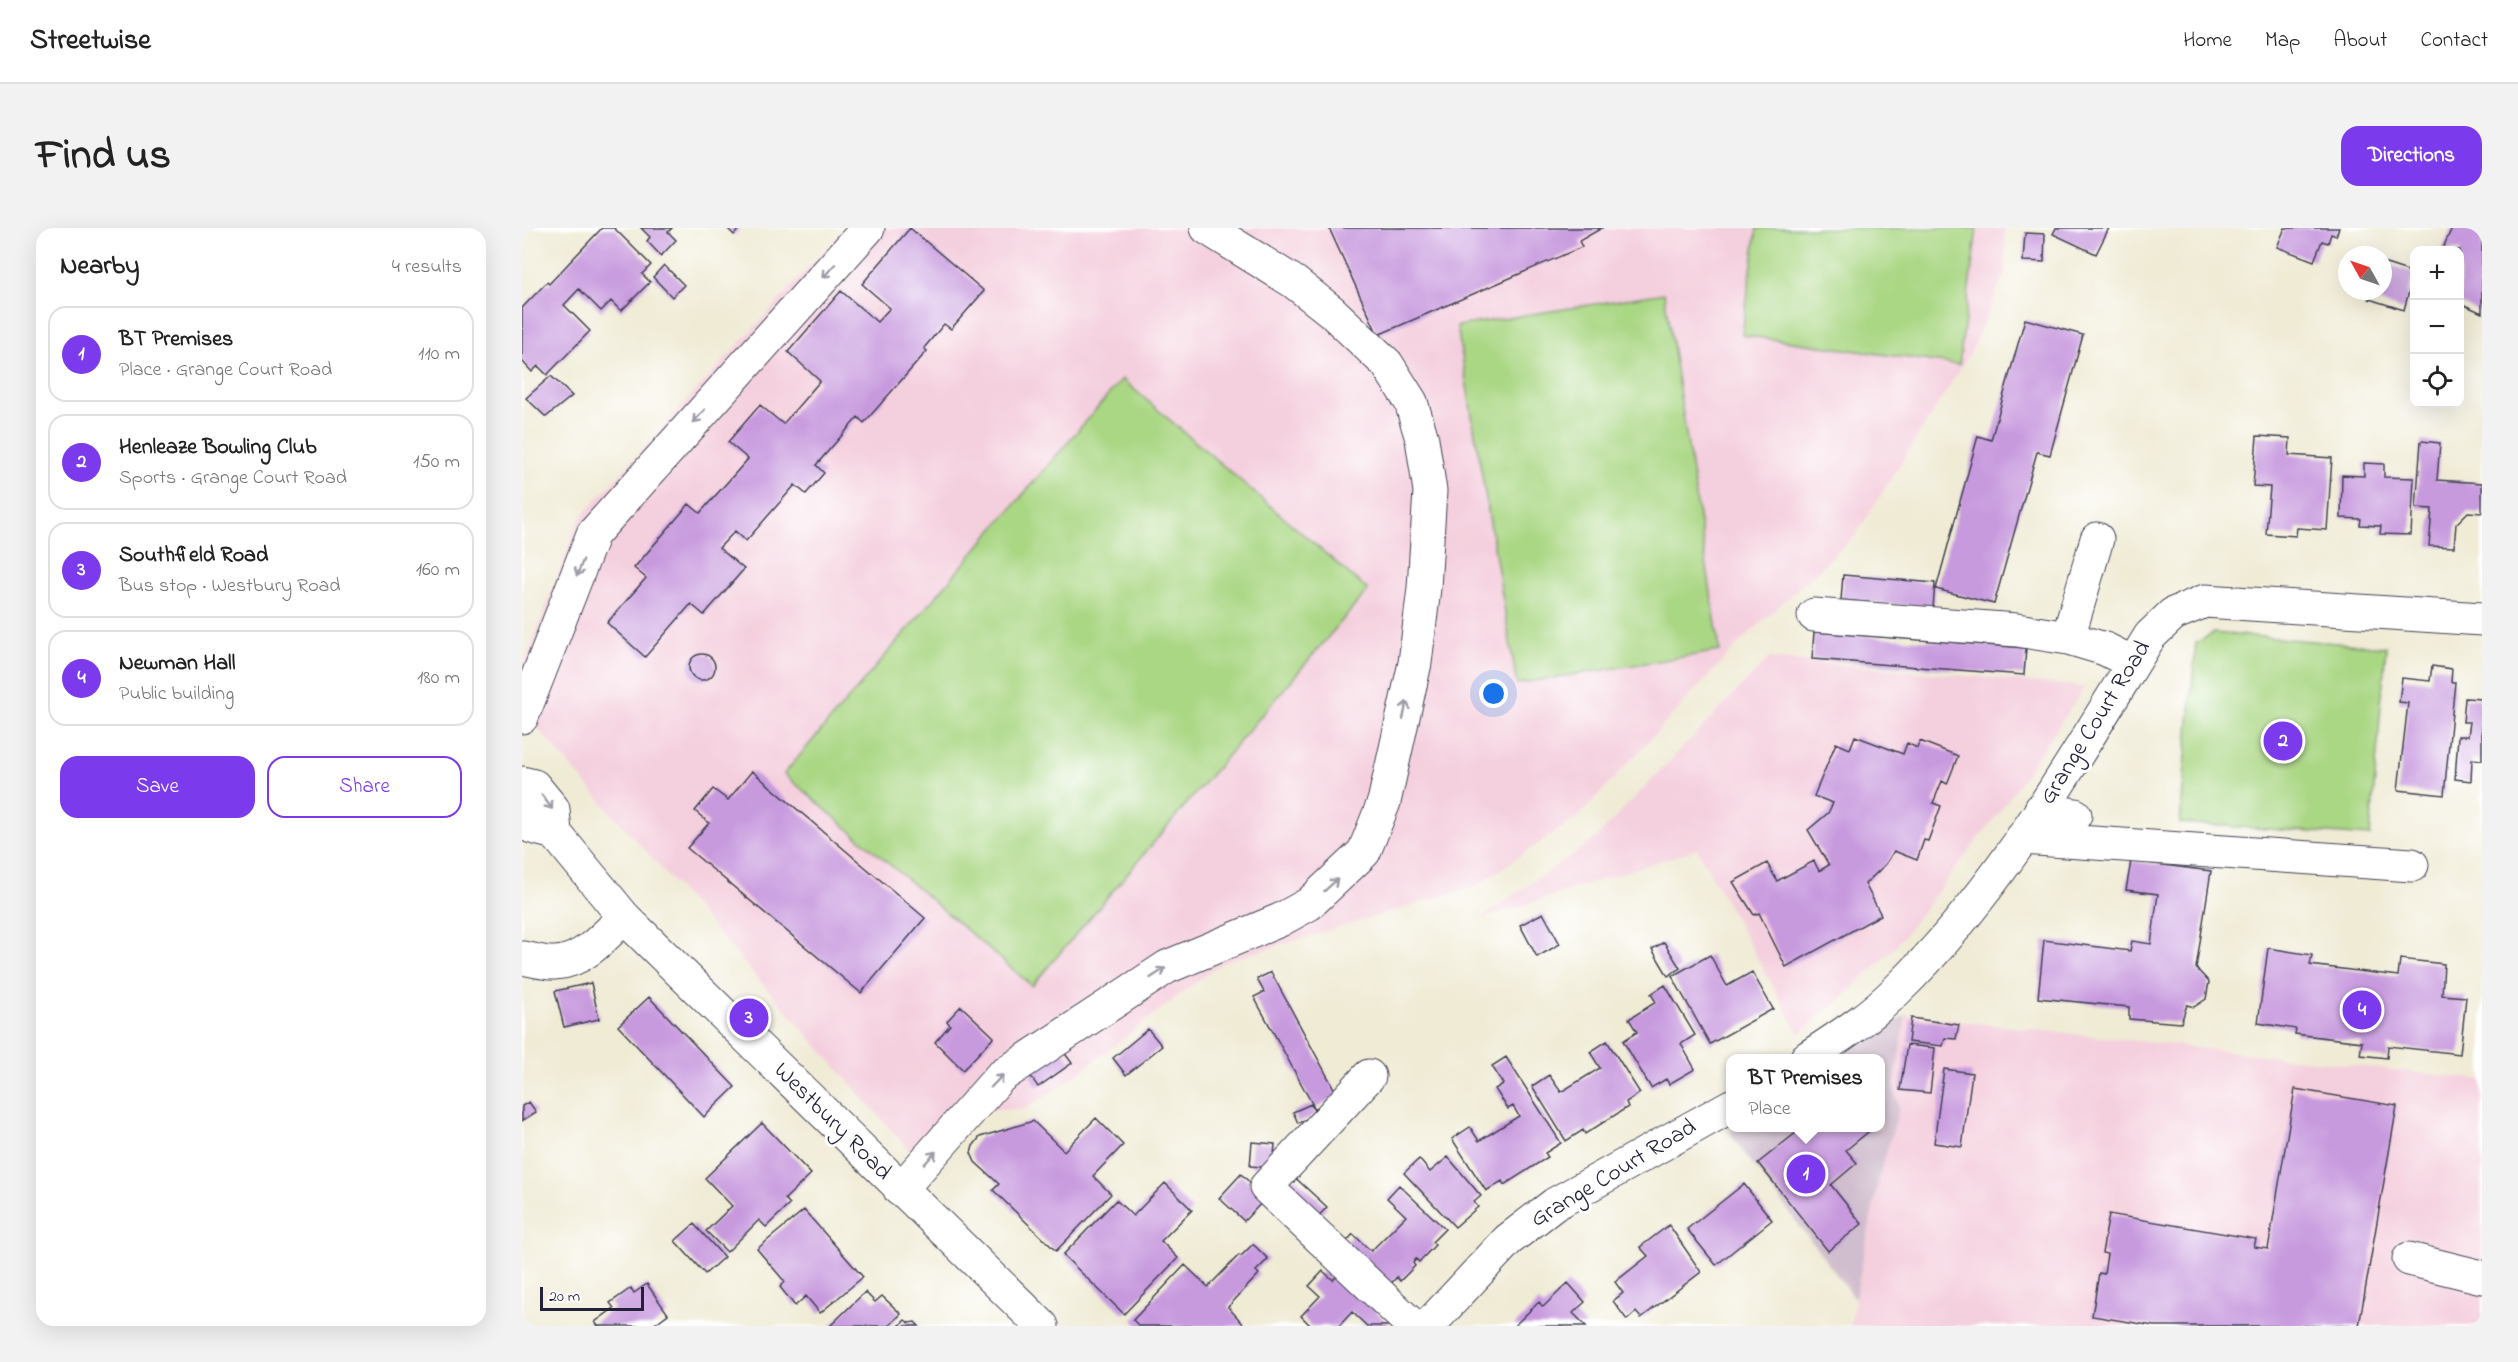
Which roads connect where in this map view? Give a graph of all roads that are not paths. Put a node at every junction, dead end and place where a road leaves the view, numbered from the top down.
1 (868, 228) edge
2 (1207, 228) edge
3 (2097, 539) dead end
4 (1814, 615) dead end
5 (2482, 619) edge
6 (2068, 638) junction
7 (2133, 663) junction
8 (526, 706) edge
9 (522, 783) edge
10 (2041, 809) junction
11 (522, 814) edge
12 (2075, 815) dead end
13 (555, 833) junction
14 (2022, 838) junction
15 (2412, 865) dead end
16 (624, 917) junction
17 (522, 958) edge
18 (1815, 1054) edge
19 (1369, 1076) dead end
20 (1726, 1110) edge
21 (900, 1190) junction
22 (2409, 1259) dead end
23 (2482, 1277) edge
24 (1042, 1326) edge
25 (1413, 1326) edge
26 (1428, 1326) edge

1 -> 8 street
21 -> 2 street
3 - 6 street
4 - 6 street
5 - 7 street, Grange Court Road
6 - 7 street
7 - 10 street, Grange Court Road
9 -> 13 street, Westbury Road
10 - 12 street
10 - 14 street, Grange Court Road
11 - 13 street, Westbury Road
13 - 16 street, Westbury Road
14 - 15 street
14 - 18 street, Grange Court Road
16 - 17 street
16 - 21 street, Westbury Road
19 - 25 street
20 - 26 street, Grange Court Road
21 - 24 street, Westbury Road
22 - 23 street

